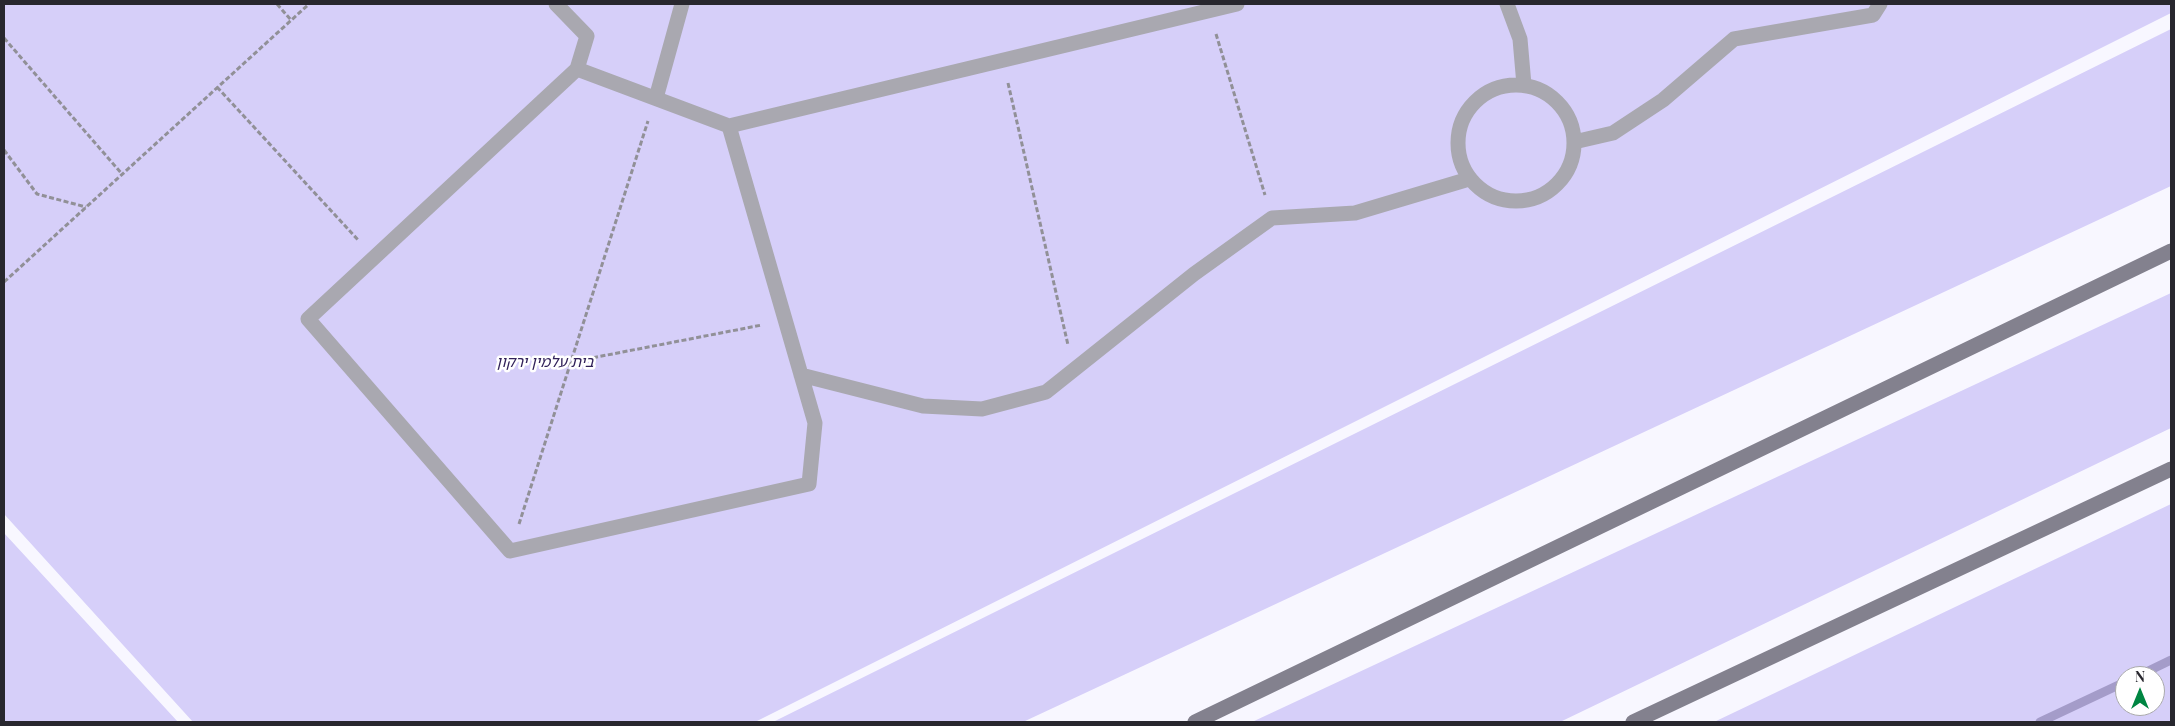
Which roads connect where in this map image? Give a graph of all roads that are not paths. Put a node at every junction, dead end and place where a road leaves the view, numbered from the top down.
1 (556, 4) edge
2 (682, 4) edge
3 (1237, 4) edge
4 (1507, 4) edge
5 (1880, 4) edge
6 (578, 69) junction
7 (1524, 85) junction
8 (656, 98) junction
9 (729, 126) junction
10 (1574, 142) junction
11 (1469, 179) junction
12 (2171, 251) edge
13 (801, 375) junction
14 (2171, 469) edge
15 (1195, 722) edge
16 (1633, 722) edge

1 - 6 lane
2 - 8 lane
3 - 9 lane
4 - 7 lane
5 - 10 lane
6 - 8 lane
6 - 13 lane
7 - 10 lane
7 - 11 lane
8 - 9 lane
9 - 13 lane
10 - 11 lane
11 - 13 lane
12 - 15 main road
14 - 16 main road

